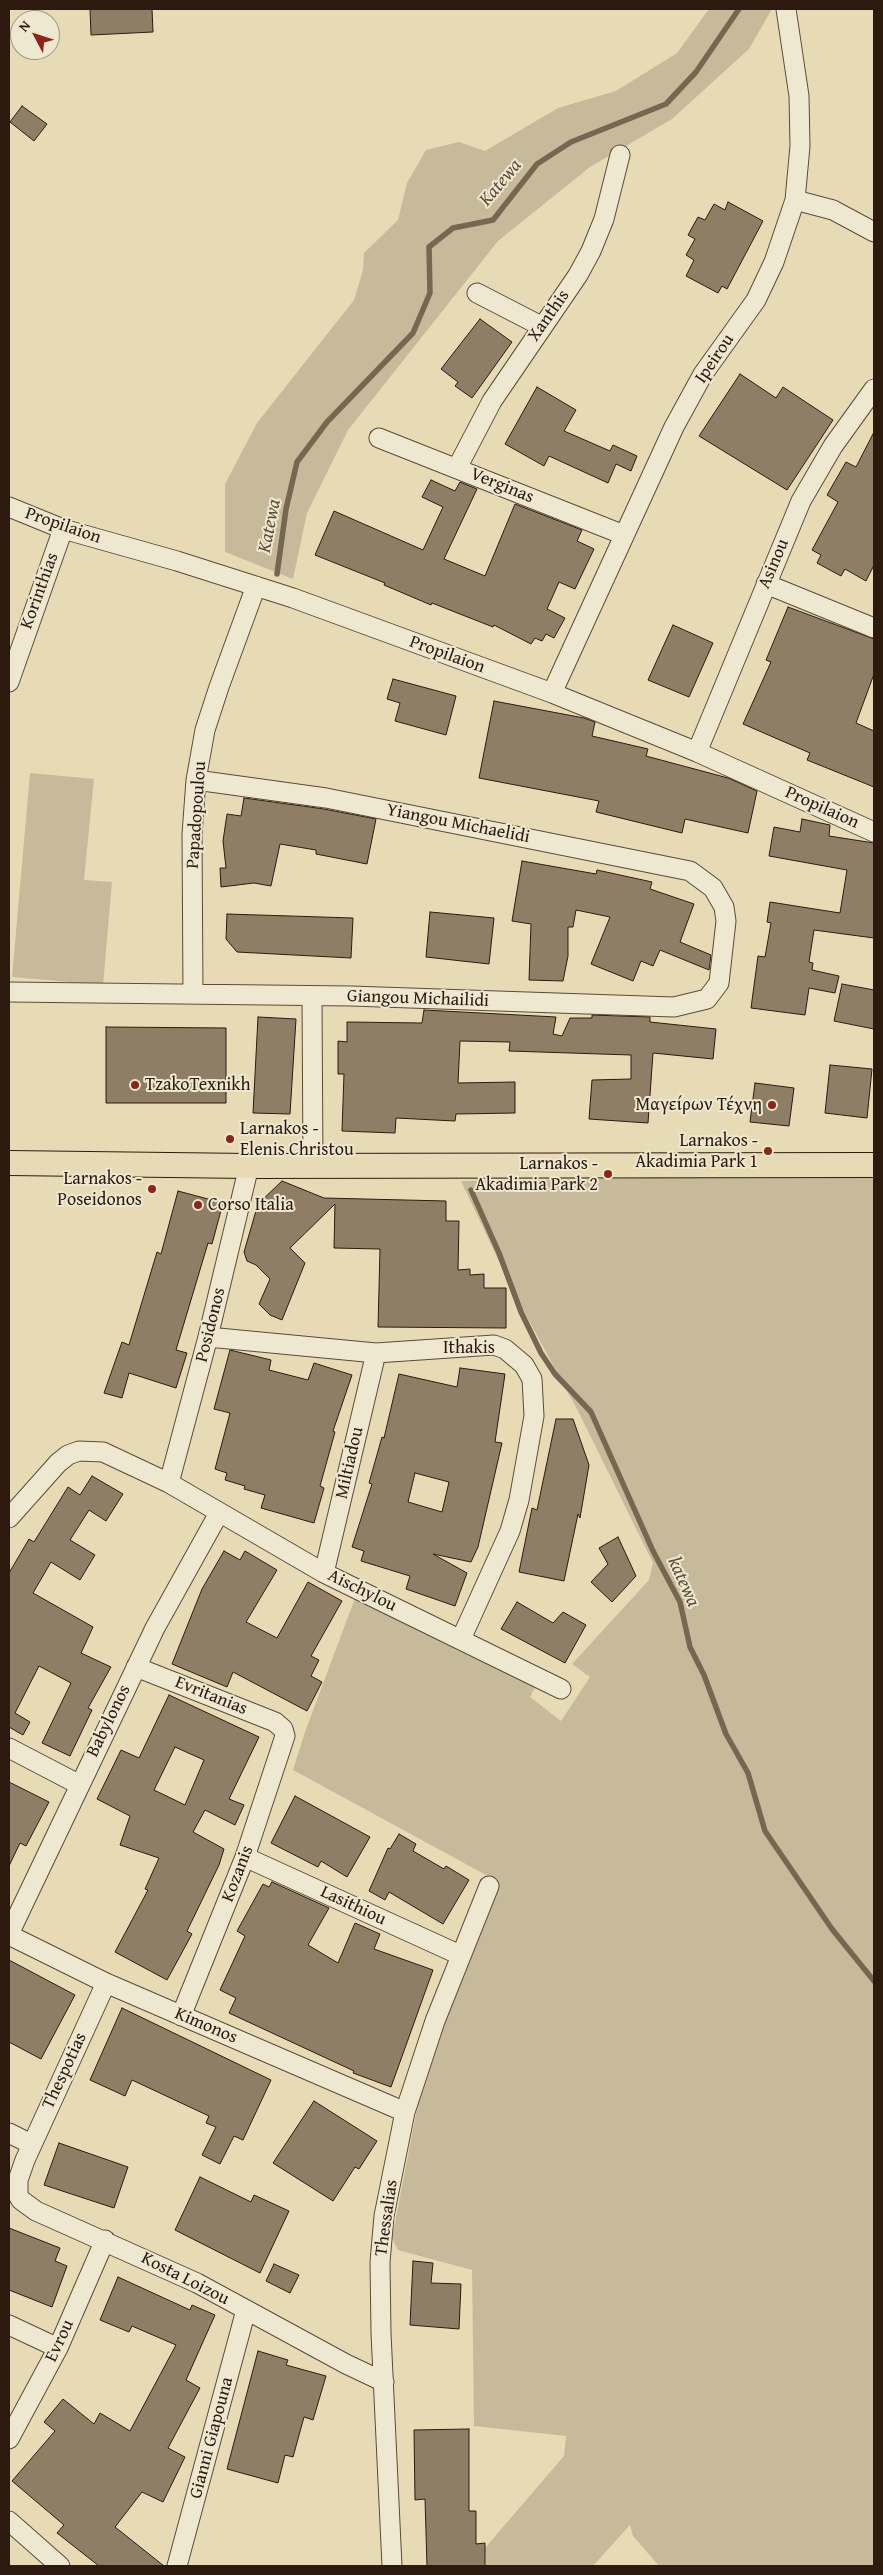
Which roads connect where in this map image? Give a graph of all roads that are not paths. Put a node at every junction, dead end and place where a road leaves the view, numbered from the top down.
1 (786, 9) edge
2 (620, 155) dead end
3 (794, 200) junction
4 (874, 232) edge
5 (477, 293) dead end
6 (541, 326) junction
7 (874, 389) edge
8 (868, 404) edge
9 (380, 438) dead end
10 (457, 468) junction
11 (9, 507) edge
12 (62, 529) junction
13 (624, 535) junction
14 (766, 584) junction
15 (256, 586) junction
16 (874, 628) edge
17 (9, 682) edge
18 (552, 693) junction
19 (697, 752) junction
20 (196, 780) junction
21 (874, 832) edge
22 (713, 888) joint
23 (9, 992) edge
24 (193, 993) junction
25 (312, 997) junction
26 (9, 1163) edge
27 (313, 1165) junction
28 (874, 1165) edge
29 (249, 1166) junction
30 (208, 1337) junction
31 (376, 1353) junction
32 (168, 1483) junction
33 (219, 1513) junction
34 (9, 1518) edge
35 (324, 1573) junction
36 (461, 1640) junction
37 (136, 1667) junction
38 (561, 1689) dead end
39 (283, 1729) joint
40 (9, 1748) edge
41 (78, 1784) junction
42 (245, 1856) junction
43 (488, 1886) dead end
44 (9, 1935) edge
45 (460, 1955) junction
46 (106, 1983) junction
47 (181, 2016) junction
48 (405, 2112) junction
49 (9, 2133) edge
50 (28, 2152) junction
51 (105, 2240) junction
52 (246, 2310) junction
53 (9, 2325) edge
54 (58, 2348) junction
55 (384, 2382) junction
56 (9, 2439) edge
57 (9, 2521) edge
58 (60, 2566) edge
59 (177, 2566) edge
60 (392, 2566) edge

1 - 3 street, Ipeirou
2 - 6 street, Xanthis
3 - 4 street
3 - 13 street, Ipeirou
5 - 6 street
6 - 10 street, Xanthis
7 - 8 street, Asinou
8 - 14 street, Asinou
9 - 10 street, Verginas
10 - 13 street, Verginas
11 - 12 street, Propilaion
12 - 15 street, Propilaion
12 - 17 street, Korinthias
13 - 18 street, Ipeirou
14 - 16 street
14 - 19 street, Asinou
15 - 18 street, Propilaion
15 - 20 street, Papadopoulou
18 - 19 street, Propilaion
19 - 21 street, Propilaion
20 - 22 street, Yiangou Michaelidi
20 - 24 street, Papadopoulou
22 - 25 street, Giangou Michailidi
23 - 24 street, Giangou Michailidi
24 - 25 street, Giangou Michailidi
25 - 27 street
26 - 29 main road
27 - 28 main road
27 - 29 main road
29 - 30 street, Posidonos
30 - 31 street, Ithakis
30 - 32 street, Posidonos
31 - 35 street, Miltiadou
31 - 36 street, Ithakis
32 - 33 street, Aischylou
32 - 34 street, Aischylou
33 - 35 street, Aischylou
33 - 37 street, Babylonos
35 - 36 street, Aischylou
36 - 38 street, Aischylou
37 - 39 street, Evritanias
37 - 41 street, Babylonos
39 - 42 street, Kozanis
40 - 41 street
41 - 44 street, Babylonos
42 - 45 street, Lasithiou
42 - 47 street, Kozanis
43 - 45 street, Thessalias
44 - 46 street, Kimonos
45 - 48 street, Thessalias
46 - 47 street, Kimonos
46 - 50 street, Thespotias
47 - 48 street, Kimonos
48 - 55 street, Thessalias
49 - 50 street
50 - 51 street, Kosta Loizou
51 - 52 street, Kosta Loizou
51 - 54 street, Evrou
52 - 55 street, Kosta Loizou
52 - 59 street, Gianni Giapouna
53 - 54 street
54 - 56 street, Evrou
55 - 60 street, Thessalias
57 - 58 street

